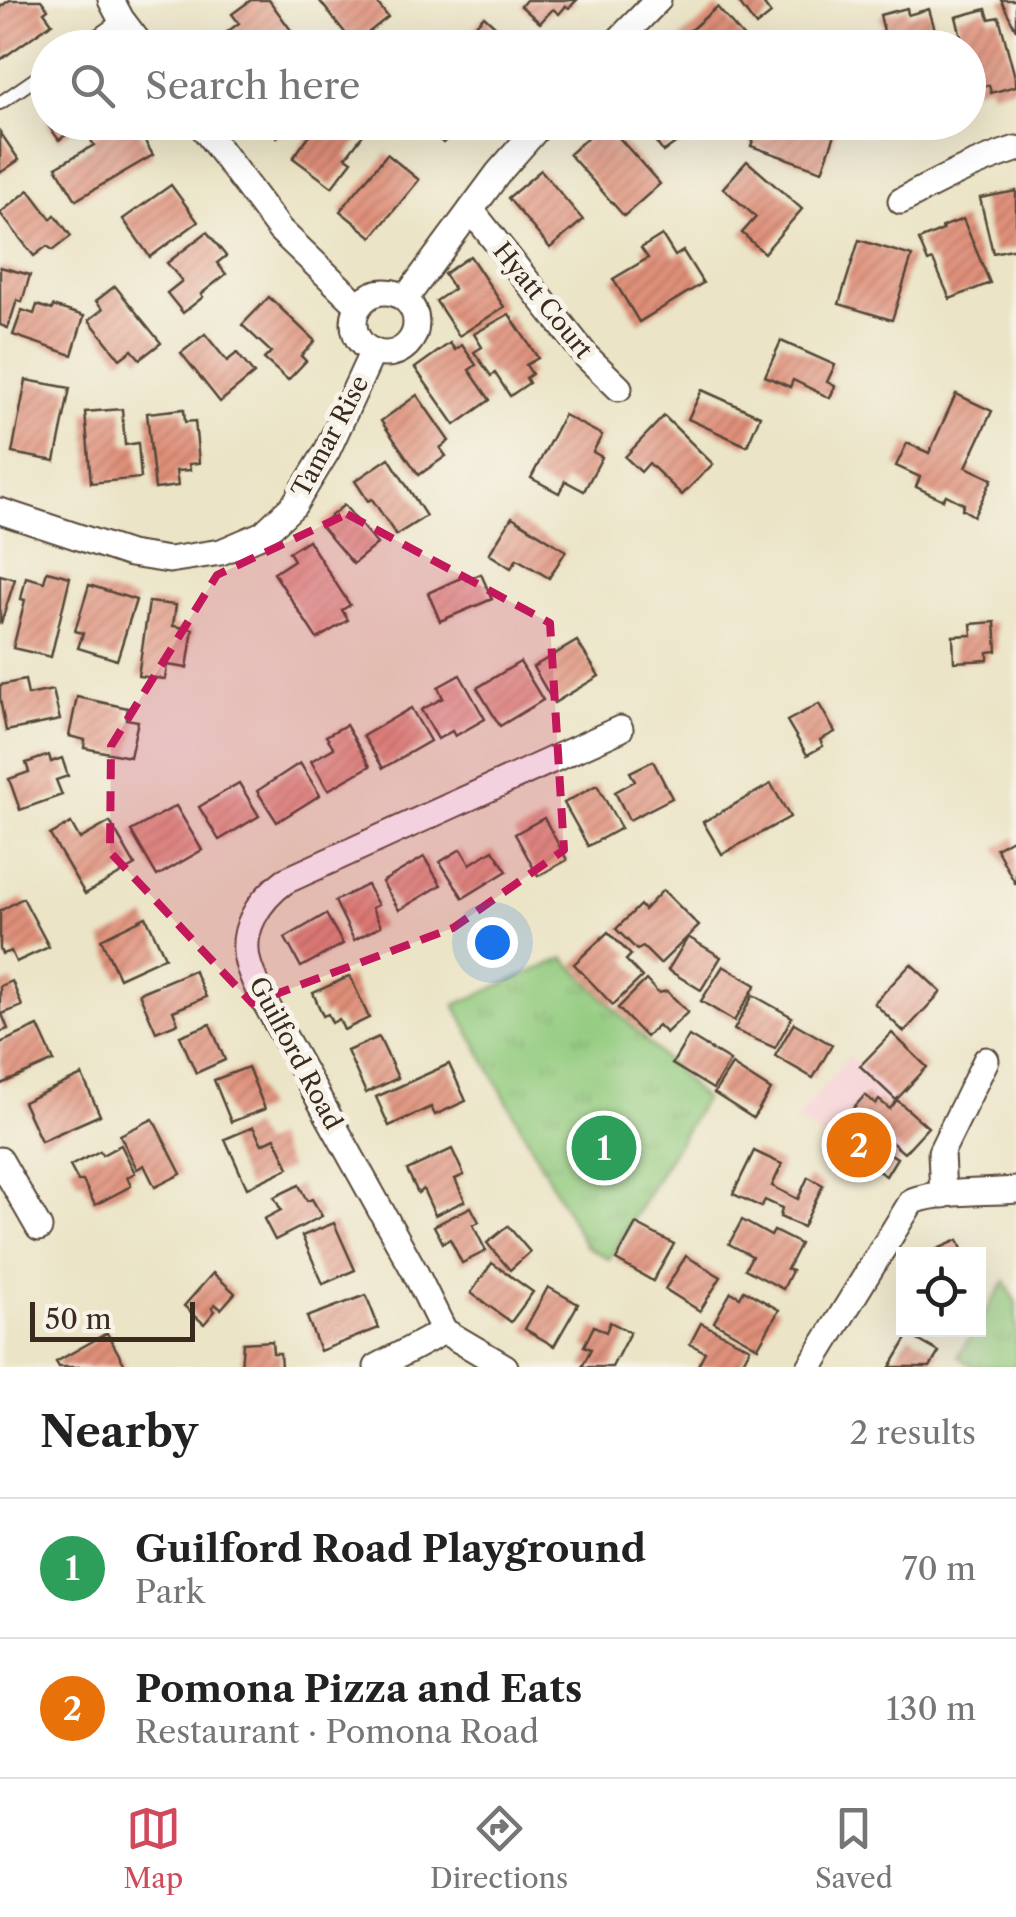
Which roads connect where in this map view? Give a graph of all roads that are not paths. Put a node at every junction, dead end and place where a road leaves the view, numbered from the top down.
1 (658, 0) edge
2 (116, 10) edge
3 (97, 30) edge
4 (629, 30) edge
5 (30, 82) edge
6 (0, 102) edge
7 (212, 140) edge
8 (527, 140) edge
9 (1016, 150) edge
10 (900, 202) dead end
11 (471, 210) junction
12 (406, 300) junction
13 (359, 306) junction
14 (373, 351) junction
15 (619, 388) dead end
16 (0, 511) edge
17 (620, 729) dead end
18 (986, 1060) dead end
19 (0, 1160) edge
20 (1016, 1190) edge
21 (943, 1195) junction
22 (38, 1228) dead end
23 (444, 1330) junction
24 (376, 1367) edge
25 (505, 1367) edge
26 (810, 1367) edge

1 - 4 street
2 - 3 lane
5 - 6 lane
7 - 13 street
8 - 11 street
9 - 10 street
11 - 12 street
11 - 15 street, Hyatt Court
12 - 13 street
12 - 14 street
13 - 14 street
14 - 16 street, Tamar Rise
17 - 23 street, Guilford Road
18 - 21 street
19 - 22 street
20 - 21 street
21 - 26 street
23 - 24 street
23 - 25 street

